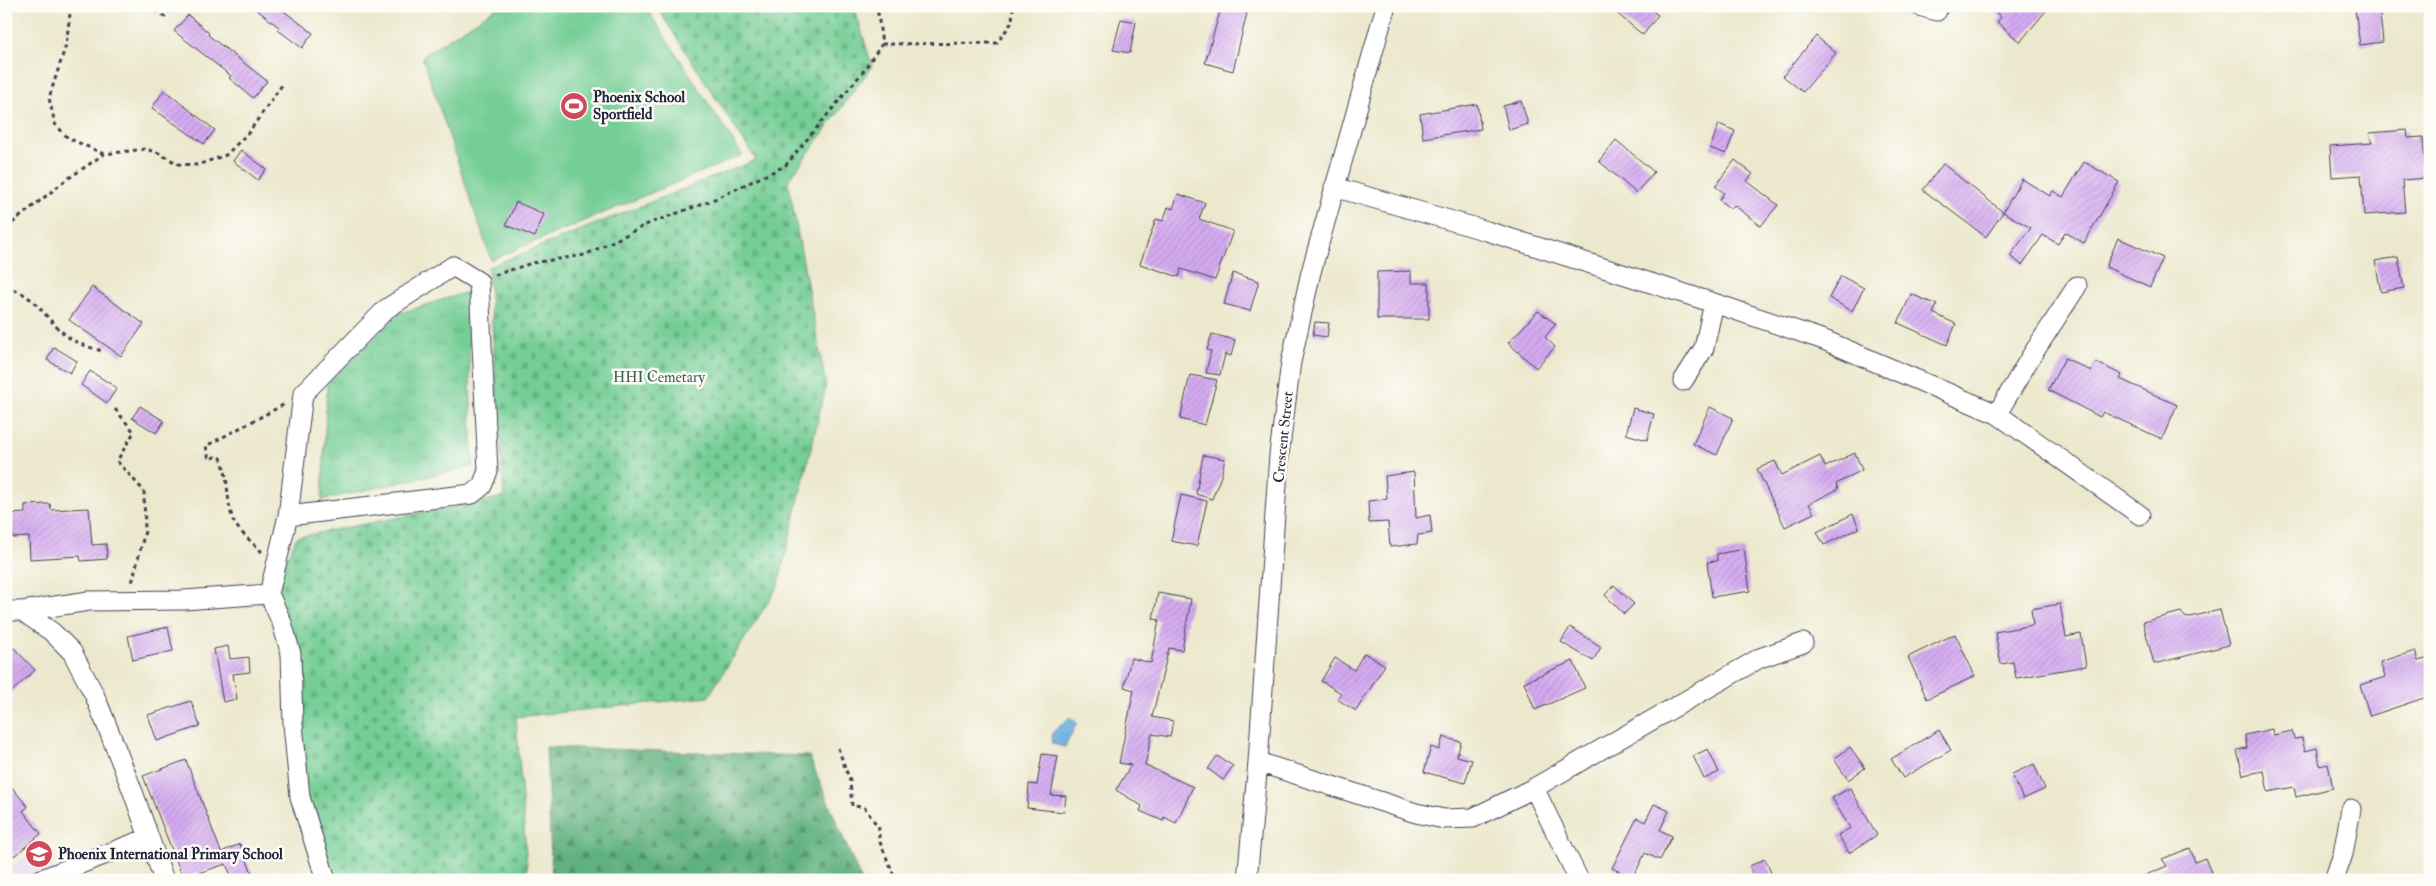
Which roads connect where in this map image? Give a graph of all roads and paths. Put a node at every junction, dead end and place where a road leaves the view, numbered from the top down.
1 (71, 6) edge
2 (149, 6) edge
3 (877, 6) edge
4 (1013, 6) edge
5 (1386, 6) edge
6 (1919, 6) edge
7 (1937, 11) dead end
8 (168, 19) dead end
9 (882, 44) junction
10 (284, 82) dead end
11 (104, 154) junction
12 (1334, 186) junction
13 (6, 228) edge
14 (479, 282) junction
15 (2077, 286) dead end
16 (6, 288) edge
17 (1714, 303) junction
18 (103, 351) dead end
19 (1683, 382) dead end
20 (303, 394) junction
21 (115, 408) dead end
22 (1997, 414) junction
23 (2140, 515) dead end
24 (288, 516) junction
25 (274, 575) junction
26 (270, 594) junction
27 (127, 600) junction
28 (14, 611) edge
29 (1803, 643) dead end
30 (838, 748) dead end
31 (1258, 762) junction
32 (1534, 788) junction
33 (2351, 809) dead end
34 (148, 838) junction
35 (39, 880) edge
36 (164, 880) edge
37 (326, 880) edge
38 (896, 880) edge
39 (1247, 880) edge
40 (1579, 880) edge
41 (2334, 880) edge

1 - 11 path
2 - 8 path
3 - 9 path
4 - 9 path
5 - 12 street, Crescent Street
6 - 7 street
9 - 14 path
10 - 11 path
11 - 13 path
12 - 17 street
12 - 31 street, Crescent Street
14 - 20 street
14 - 24 street
15 - 22 street
16 - 18 path
17 - 19 street
17 - 22 street
20 - 24 street
20 - 25 path
21 - 27 path
22 - 23 street
24 - 25 street
25 - 26 street
26 - 27 street
26 - 37 street
27 - 28 street
28 - 34 street
29 - 32 street
30 - 38 path
31 - 32 street
31 - 39 street, Crescent Street
32 - 40 street
33 - 41 street
34 - 35 street
34 - 36 street

